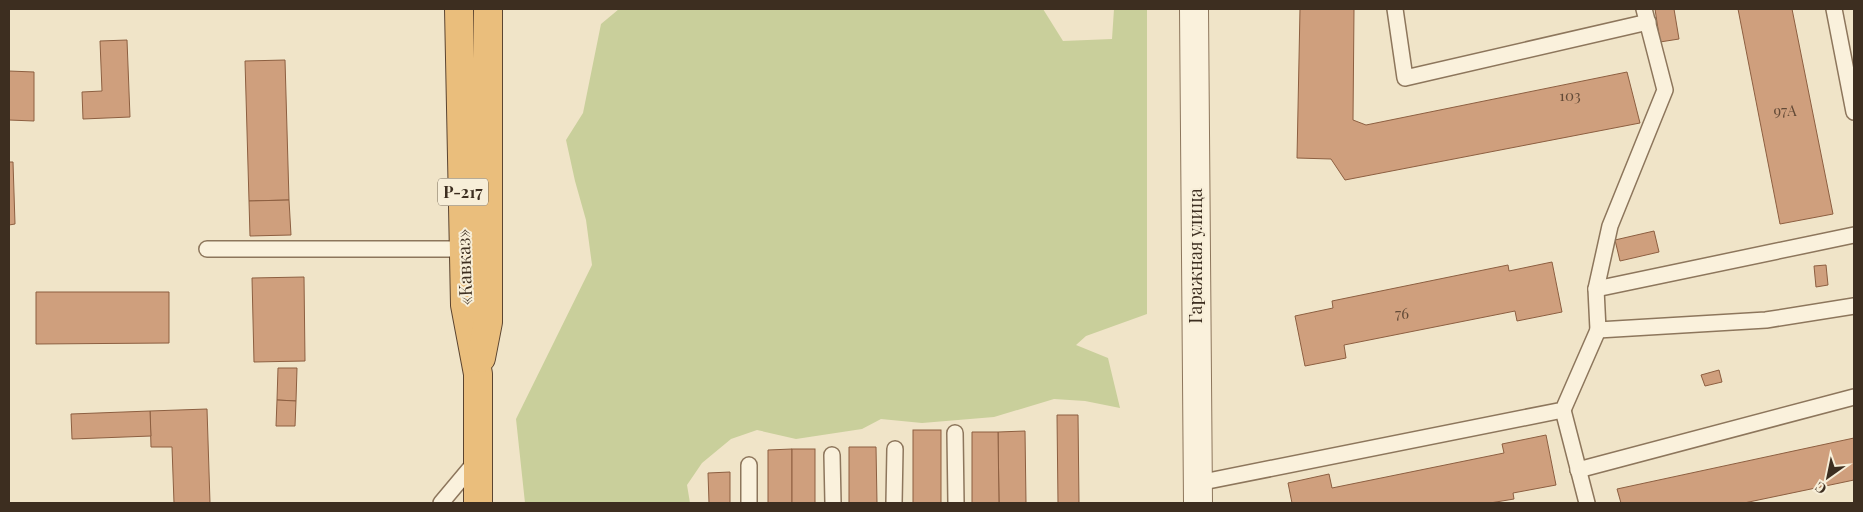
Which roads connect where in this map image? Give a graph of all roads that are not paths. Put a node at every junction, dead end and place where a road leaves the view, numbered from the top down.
1 (459, 9) edge
2 (488, 9) edge
3 (495, 9) edge
4 (1194, 9) edge
5 (1395, 9) edge
6 (1834, 9) edge
7 (1646, 15) edge
8 (1854, 112) edge
9 (488, 209) junction
10 (1854, 235) edge
11 (208, 249) dead end
12 (464, 249) junction
13 (1596, 289) junction
14 (1854, 306) edge
15 (1598, 330) junction
16 (478, 374) junction
17 (1854, 397) edge
18 (1563, 410) junction
19 (955, 433) dead end
20 (894, 449) dead end
21 (832, 454) dead end
22 (478, 459) junction
23 (749, 464) dead end
24 (1578, 470) junction
25 (1198, 493) edge
26 (441, 503) edge
27 (478, 503) edge
28 (749, 503) edge
29 (833, 503) edge
30 (894, 503) edge
31 (956, 503) edge
32 (1587, 503) edge

1 - 12 highway, «Кавказ» / Р-217
2 - 9 highway, «Кавказ» / Р-217
3 - 9 highway
4 - 25 street, Гаражная улица
5 - 7 lane
6 - 8 lane
7 - 13 lane
9 - 16 highway, «Кавказ» / Р-217
10 - 13 lane
11 - 12 lane
12 - 16 highway, «Кавказ» / Р-217
13 - 15 lane
14 - 15 lane
15 - 18 lane
16 - 22 highway, «Кавказ» / Р-217
17 - 24 lane
18 - 24 lane
18 - 25 lane
19 - 31 lane
20 - 30 lane
21 - 29 lane
22 - 26 lane
22 - 27 highway, «Кавказ» / Р-217
23 - 28 lane
24 - 32 lane

